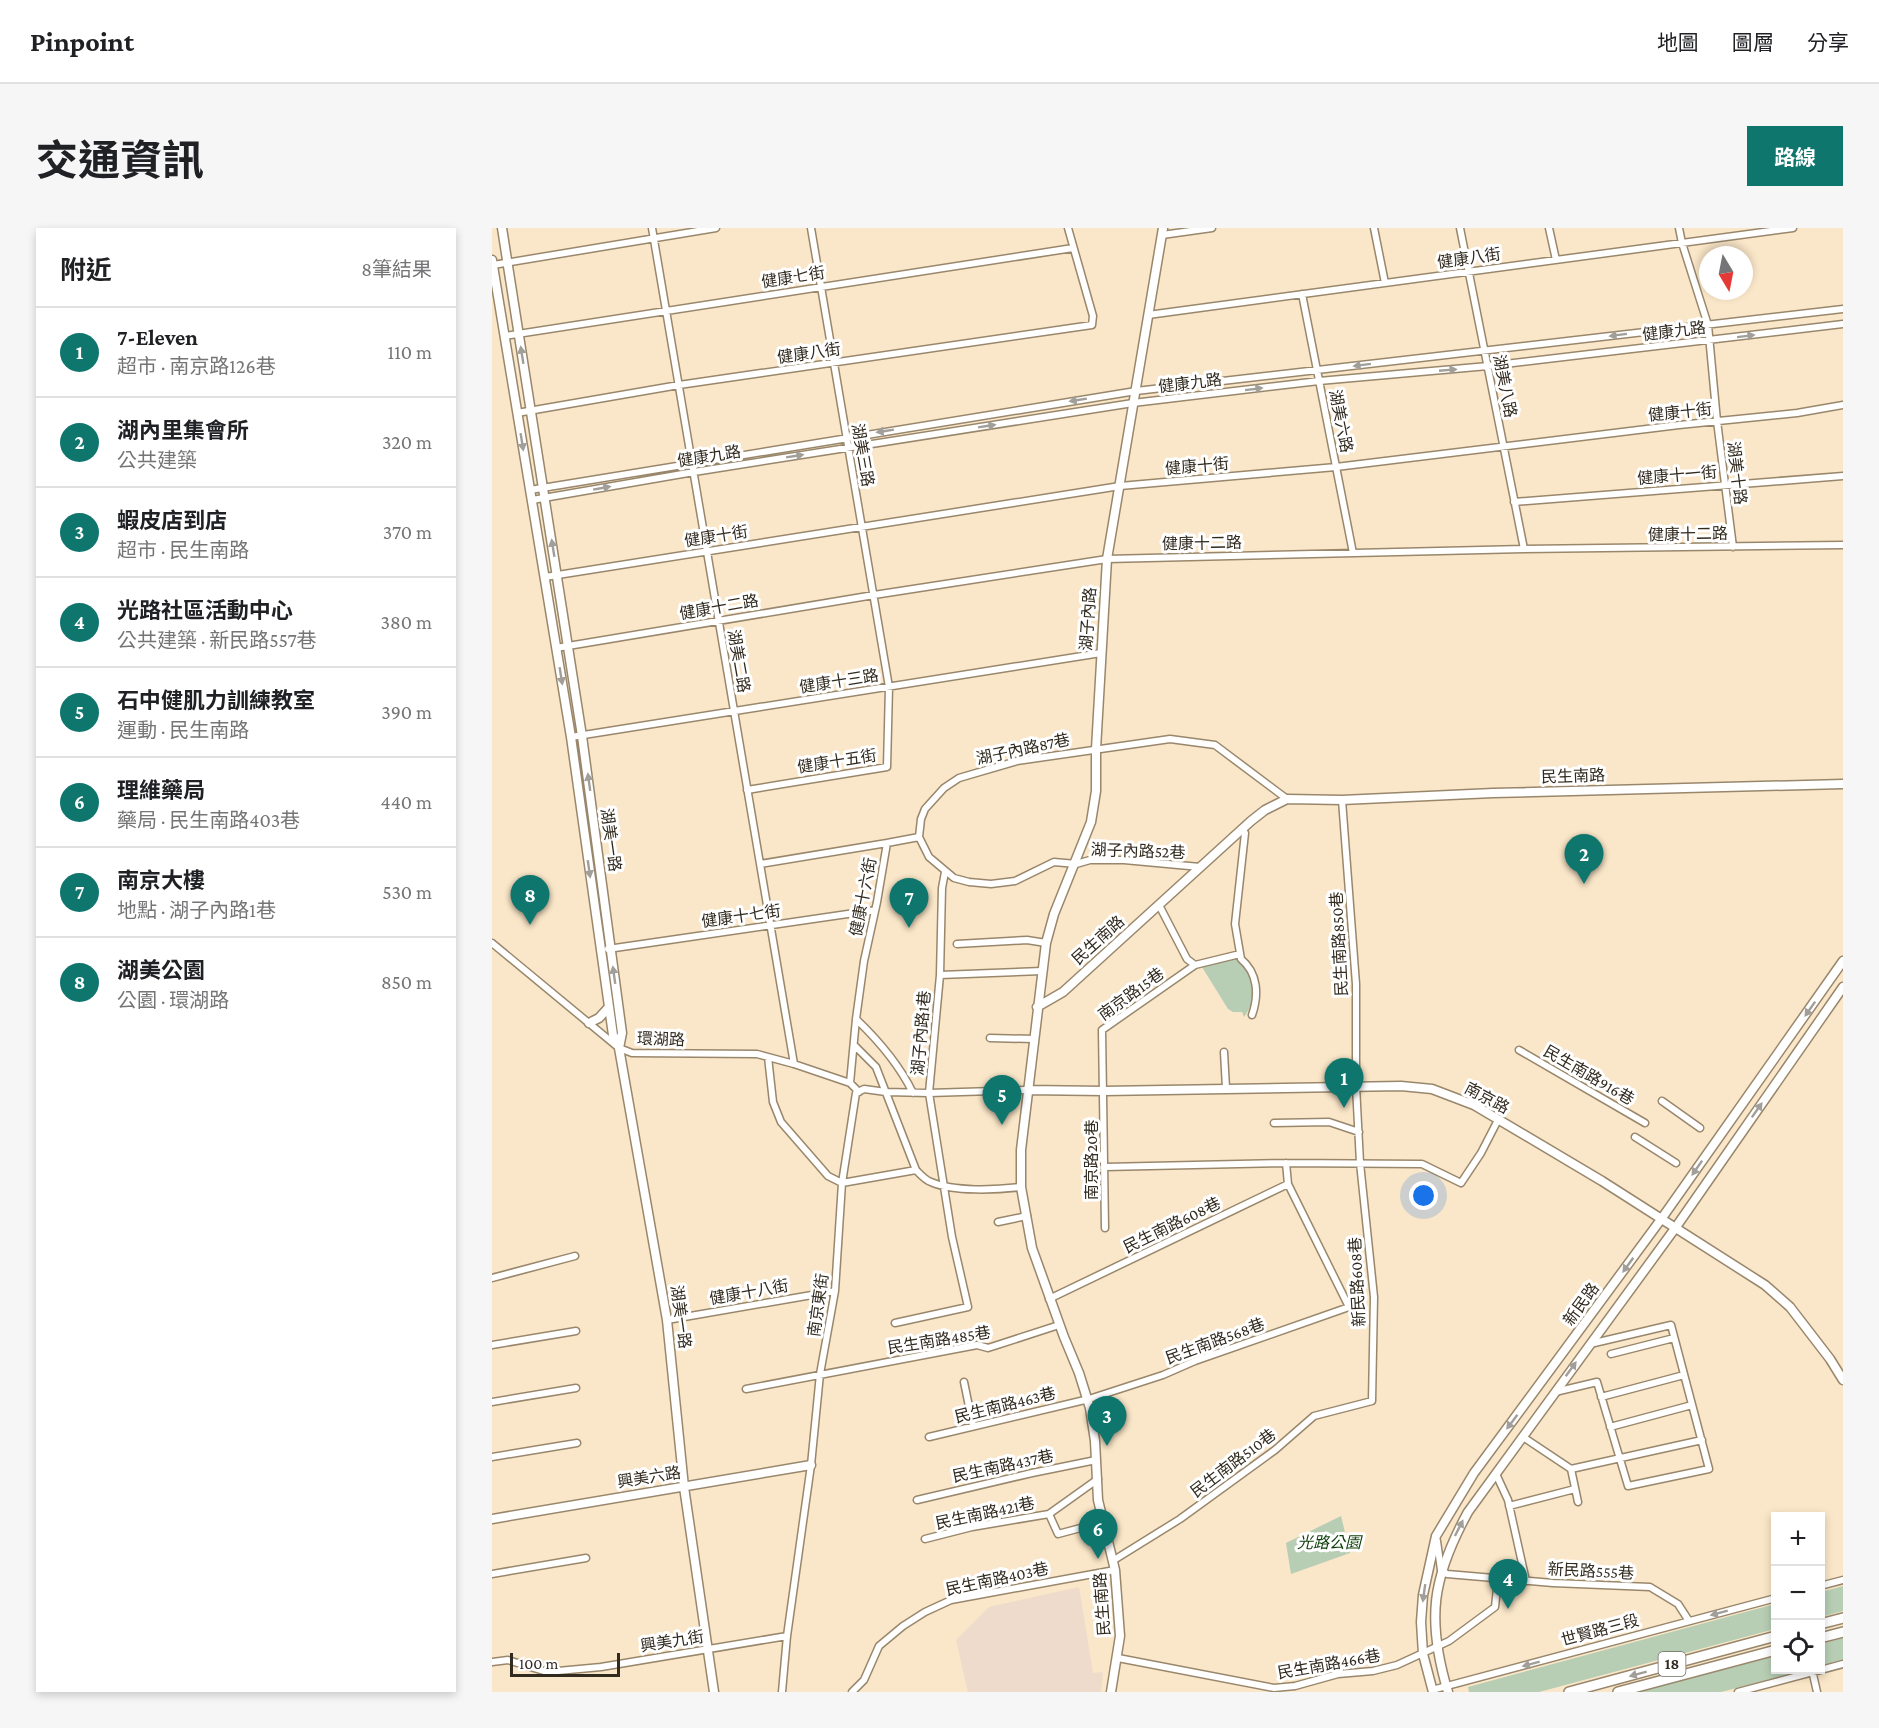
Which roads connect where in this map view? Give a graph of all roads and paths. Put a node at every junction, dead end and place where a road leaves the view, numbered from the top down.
1 (502, 228) edge
2 (652, 228) edge
3 (716, 228) edge
4 (811, 228) edge
5 (1068, 228) edge
6 (1212, 228) edge
7 (1374, 228) edge
8 (1460, 228) edge
9 (1550, 228) edge
10 (1679, 228) edge
11 (1793, 228) edge
12 (1163, 231) edge
13 (654, 238) junction
14 (1682, 243) junction
15 (1073, 248) junction
16 (492, 260) edge
17 (1556, 260) junction
18 (507, 262) junction
19 (493, 265) edge
20 (1469, 271) junction
21 (1385, 282) junction
22 (820, 286) junction
23 (1302, 294) junction
24 (1843, 309) edge
25 (666, 311) junction
26 (1148, 315) junction
27 (1843, 324) edge
28 (1708, 325) junction
29 (519, 334) junction
30 (504, 336) junction
31 (1710, 341) junction
32 (1484, 351) junction
33 (834, 363) junction
34 (1488, 366) junction
35 (1317, 370) junction
36 (1319, 381) junction
37 (679, 385) junction
38 (1136, 391) junction
39 (1134, 403) junction
40 (1843, 405) edge
41 (531, 411) junction
42 (517, 413) junction
43 (1717, 421) junction
44 (847, 437) junction
45 (1503, 447) junction
46 (848, 448) junction
47 (692, 462) junction
48 (1336, 467) junction
49 (694, 472) junction
50 (1843, 476) edge
51 (1725, 484) junction
52 (1119, 486) junction
53 (543, 488) junction
54 (530, 490) junction
55 (545, 498) junction
56 (532, 501) junction
57 (1514, 501) junction
58 (862, 528) junction
59 (1843, 545) edge
60 (1733, 547) junction
61 (1524, 549) junction
62 (707, 550) junction
63 (1353, 553) junction
64 (1107, 559) junction
65 (557, 576) junction
66 (544, 577) junction
67 (874, 595) junction
68 (719, 620) junction
69 (568, 646) junction
70 (556, 648) junction
71 (1101, 653) junction
72 (889, 687) junction
73 (734, 711) junction
74 (582, 736) junction
75 (571, 737) junction
76 (1096, 749) junction
77 (1843, 784) edge
78 (747, 790) junction
79 (1287, 799) junction
80 (1342, 800) junction
81 (1242, 829) junction
82 (919, 837) junction
83 (887, 843) junction
84 (760, 864) junction
85 (1076, 864) junction
86 (1200, 867) junction
87 (945, 872) junction
88 (1159, 905) junction
89 (875, 910) junction
90 (770, 925) junction
91 (1046, 942) junction
92 (492, 943) edge
93 (957, 944) dead end
94 (611, 948) junction
95 (600, 950) junction
96 (1240, 954) junction
97 (1843, 961) edge
98 (1195, 965) junction
99 (1042, 971) junction
100 (940, 975) junction
101 (1843, 987) edge
102 (609, 1007) junction
103 (1037, 1007) junction
104 (1252, 1015) dead end
105 (856, 1019) junction
106 (589, 1023) junction
107 (990, 1038) dead end
108 (1034, 1039) junction
109 (855, 1046) junction
110 (619, 1048) junction
111 (1520, 1050) dead end
112 (1224, 1052) dead end
113 (768, 1057) junction
114 (794, 1064) junction
115 (850, 1083) junction
116 (1356, 1086) junction
117 (1226, 1088) junction
118 (1027, 1090) junction
119 (1104, 1091) junction
120 (859, 1092) junction
121 (886, 1092) junction
122 (913, 1093) junction
123 (929, 1093) junction
124 (1662, 1101) dead end
125 (1498, 1120) junction
126 (1645, 1123) dead end
127 (1274, 1124) dead end
128 (1700, 1128) dead end
129 (1359, 1132) junction
130 (1635, 1137) dead end
131 (1286, 1163) junction
132 (1360, 1163) junction
133 (1676, 1163) dead end
134 (1105, 1167) junction
135 (916, 1170) junction
136 (842, 1183) junction
137 (1288, 1184) junction
138 (942, 1185) junction
139 (1021, 1187) junction
140 (1027, 1216) junction
141 (1662, 1218) junction
142 (998, 1222) dead end
143 (1676, 1227) junction
144 (1105, 1228) dead end
145 (575, 1256) dead end
146 (492, 1278) edge
147 (835, 1291) junction
148 (1050, 1299) junction
149 (667, 1320) junction
150 (895, 1323) dead end
151 (1059, 1324) junction
152 (576, 1331) dead end
153 (1674, 1338) junction
154 (1589, 1344) junction
155 (492, 1345) edge
156 (1611, 1354) dead end
157 (820, 1374) junction
158 (1684, 1375) junction
159 (1843, 1380) edge
160 (964, 1382) dead end
161 (576, 1388) dead end
162 (746, 1389) dead end
163 (1554, 1392) junction
164 (1601, 1397) junction
165 (1089, 1399) junction
166 (1372, 1401) joint
167 (492, 1402) edge
168 (1692, 1405) junction
169 (973, 1426) junction
170 (1610, 1427) junction
171 (928, 1437) dead end
172 (1522, 1437) junction
173 (1701, 1440) junction
174 (577, 1443) dead end
175 (492, 1457) edge
176 (1620, 1459) junction
177 (1096, 1460) junction
178 (811, 1465) junction
179 (1571, 1469) junction
180 (1496, 1474) junction
181 (1098, 1479) junction
182 (684, 1486) junction
183 (1575, 1489) junction
184 (917, 1500) dead end
185 (1578, 1502) dead end
186 (1509, 1506) junction
187 (1049, 1514) junction
188 (492, 1519) edge
189 (1102, 1522) junction
190 (1436, 1536) junction
191 (926, 1539) dead end
192 (586, 1558) dead end
193 (1114, 1560) junction
194 (1115, 1570) junction
195 (1441, 1570) junction
196 (492, 1574) edge
197 (1498, 1579) junction
198 (1843, 1580) edge
199 (1526, 1581) junction
200 (1825, 1585) edge
201 (1771, 1599) edge
202 (1843, 1618) edge
203 (1689, 1621) junction
204 (1825, 1623) edge
205 (1843, 1632) edge
206 (787, 1636) junction
207 (1771, 1637) edge
208 (1825, 1637) edge
209 (708, 1648) junction
210 (1436, 1648) junction
211 (1771, 1651) edge
212 (1423, 1654) junction
213 (1118, 1658) junction
214 (492, 1662) edge
215 (1843, 1664) edge
216 (1825, 1668) edge
217 (1801, 1674) edge
218 (1813, 1674) edge
219 (1447, 1689) edge
220 (1432, 1691) edge
221 (714, 1692) edge
222 (782, 1692) edge
223 (852, 1692) edge
224 (1112, 1692) edge
225 (1569, 1692) edge
226 (1618, 1692) edge
227 (1738, 1692) edge
228 (1818, 1692) edge

1 - 18 street, 湖美一路
2 - 13 street, 湖美二路
3 - 13 street
4 - 22 street, 湖美三路
5 - 15 street
6 - 12 street
7 - 21 street
8 - 20 street, 湖美八路
9 - 17 street
10 - 14 street, 湖美十路
11 - 14 street, 健康八街
12 - 26 street, 湖子內路
13 - 18 street
13 - 25 street, 湖美二路
14 - 17 street, 健康八街
14 - 28 street, 湖美十路
15 - 22 street, 健康七街
15 - 33 street, 健康八街
16 - 19 street
17 - 20 street, 健康八街
18 - 19 street
18 - 29 street, 湖美一路
19 - 30 street
20 - 21 street, 健康八街
20 - 32 street, 湖美八路
21 - 23 street, 健康八街
22 - 25 street, 健康七街
22 - 33 street, 湖美三路
23 - 26 street, 健康八街
23 - 35 street, 湖美六路
24 - 28 street, 健康九路
25 - 29 street, 健康七街
25 - 37 street, 湖美二路
26 - 38 street, 湖子內路
31 -> 27 street, 健康九路
28 - 31 street, 湖美十路
28 -> 32 street, 健康九路
29 - 30 street
41 -> 29 street, 湖美一路
30 - 42 street
31 - 34 street, 健康九路
31 - 43 street, 湖美十路
32 - 34 street, 湖美八路
32 -> 35 street, 健康九路
33 - 37 street, 健康八街
33 - 44 street, 湖美三路
36 -> 34 street, 健康九路
34 - 45 street, 湖美八路
35 - 36 street, 湖美六路
35 - 38 street, 健康九路
39 -> 36 street, 健康九路
36 - 48 street, 湖美六路
37 - 41 street, 健康八街
37 - 47 street, 湖美二路
38 - 39 street, 湖子內路
38 -> 44 street, 健康九路
46 -> 39 street, 健康九路
39 - 52 street, 湖子內路
40 - 43 street, 健康十街
41 - 42 street
41 - 53 street, 湖美一路
42 -> 54 street
43 - 45 street, 健康十街
43 - 51 street, 湖美十路
44 - 46 street, 湖美三路
44 - 47 street, 健康九路
45 - 48 street, 健康十街
45 - 57 street, 湖美八路
49 -> 46 street, 健康九路
46 - 58 street, 湖美三路
47 - 49 street, 湖美二路
47 - 53 street, 健康九路
48 - 52 street, 健康十街
48 - 63 street, 湖美六路
55 -> 49 street, 健康九路
49 - 62 street, 湖美二路
50 - 51 street, 健康十一街
51 - 57 street, 健康十一街
51 - 60 street, 湖美十路
52 - 58 street, 健康十街
52 - 64 street, 湖子內路
53 - 54 street, 健康九路
53 - 55 street, 湖美一路
54 - 56 street
55 - 56 street
65 -> 55 street, 湖美一路
56 - 66 street
57 - 61 street, 湖美八路
58 - 62 street, 健康十街
58 - 67 street, 湖美三路
59 - 60 street, 健康十二路
60 - 61 street, 健康十二路
61 - 63 street, 健康十二路
62 - 65 street, 健康十街
62 - 68 street, 湖美二路
63 - 64 street, 健康十二路
64 - 67 street, 健康十二路
64 - 71 street, 湖子內路
65 - 66 street
65 - 69 street, 湖美一路
66 - 70 street
67 - 68 street, 健康十二路
67 - 72 street, 湖美三路
68 - 69 street, 健康十二路
68 - 73 street, 湖美二路
69 - 70 street
69 - 74 street, 湖美一路
70 -> 75 street
71 - 72 street, 健康十三路
71 - 76 street, 湖子內路
72 - 73 street, 健康十三路
72 - 78 street, 健康十五街
73 - 74 street, 健康十三路
73 - 78 street, 湖美二路
74 - 75 street
94 -> 74 street, 湖美一路
75 -> 95 street
76 - 79 street, 湖子內路87巷
76 - 82 street, 湖子內路87巷
76 - 85 street, 湖子內路
77 - 80 street, 民生南路
78 - 84 street, 湖美二路
79 - 80 street, 民生南路
79 - 81 street, 民生南路
80 - 116 street, 民生南路850巷
81 - 86 street, 民生南路
81 - 96 street
82 - 83 street
82 - 87 street
83 - 84 street, 健康十六街
83 - 89 street, 健康十六街
84 - 90 street, 湖美二路
85 - 86 street, 湖子內路52巷
85 - 87 street, 湖子內路52巷
85 - 91 street, 湖子內路
86 - 88 street, 民生南路
87 - 100 street, 湖子內路1巷
88 - 98 street
88 - 103 street, 民生南路
89 - 90 street, 健康十七街
89 - 105 street, 健康十六街
90 - 94 street, 健康十七街
90 - 114 street, 湖美二路
91 - 93 street
91 - 99 street, 湖子內路
92 - 106 street, 環湖路
94 - 95 street
110 -> 94 street, 湖美一路
95 - 102 street
96 - 98 street, 南京路15巷
96 - 104 street
97 -> 141 street, 新民路
98 - 119 street, 南京路15巷
99 - 100 street, 湖子內路1巷
99 - 103 street, 湖子內路
100 - 123 street, 湖子內路1巷
143 -> 101 street, 新民路
102 - 106 street
102 - 110 street
103 - 108 street, 民生南路
105 - 109 street, 健康十六街
105 - 122 street
106 - 110 street, 環湖路
107 - 108 street
108 - 118 street, 民生南路
109 - 115 street, 健康十六街
109 - 121 street
110 - 113 street, 環湖路
110 - 149 street, 湖美一路
111 - 126 street, 民生南路916巷
112 - 117 street
113 - 114 street, 環湖路
113 - 136 street
114 - 115 street, 環湖路
115 - 120 street, 環湖路
116 - 117 street, 南京路
116 - 125 street, 南京路
116 - 129 street, 民生南路850巷
117 - 119 street, 南京路
118 - 119 street, 南京路
118 - 123 street
118 - 139 street, 民生南路
119 - 134 street, 南京路20巷
120 - 121 street
120 - 136 street, 南京東街
121 - 122 street
121 - 135 street
122 - 123 street
123 - 138 street, 湖子內路1巷
124 - 128 street
125 - 132 street
125 - 141 street, 南京路
127 - 129 street
129 - 132 street, 新民路608巷
130 - 133 street
131 - 132 street
131 - 134 street
131 - 137 street
132 - 166 street, 新民路608巷
134 - 144 street, 南京路20巷
135 - 136 street
135 - 138 street
136 - 147 street, 南京東街
137 - 148 street, 民生南路608巷
137 - 165 street, 民生南路568巷
138 - 139 street
138 - 150 street, 湖子內路1巷
139 - 140 street, 民生南路
140 - 142 street
140 - 148 street, 民生南路
141 - 143 street, 南京路
141 -> 190 street, 新民路
143 - 154 street, 新民路
143 - 159 street, 南京路
145 - 146 street
147 - 149 street, 健康十八街
147 - 157 street, 南京東街
148 - 151 street, 民生南路
149 - 182 street, 湖美一路
151 - 157 street, 民生南路485巷
151 - 165 street, 民生南路
152 - 155 street
153 - 154 street
153 - 156 street
153 - 158 street
163 -> 154 street, 新民路
157 - 162 street, 民生南路485巷
157 - 178 street, 南京東街
158 - 164 street
158 - 168 street
160 - 169 street
161 - 167 street
163 - 164 street
163 - 172 street, 新民路
164 - 170 street
165 - 169 street, 民生南路463巷
165 - 177 street, 民生南路
166 - 193 street, 民生南路510巷
168 - 170 street
168 - 173 street
169 - 171 street, 民生南路463巷
170 - 176 street
172 - 179 street
172 - 180 street, 新民路
173 - 176 street
173 - 176 street
174 - 175 street
176 - 179 street
177 - 181 street, 民生南路
177 - 184 street, 民生南路437巷
178 - 182 street, 興美六路
178 - 206 street, 南京東街
179 - 183 street
180 - 186 street
195 -> 180 street, 新民路
181 - 187 street, 民生南路421巷
181 - 189 street, 民生南路
182 - 188 street, 興美六路
182 - 209 street, 湖美一路
183 - 185 street
183 - 186 street
186 - 199 street
187 - 189 street, 民生南路421巷
187 - 191 street, 民生南路421巷
189 - 193 street, 民生南路
190 - 195 street
190 -> 212 street, 新民路
192 - 196 street
193 - 194 street, 民生南路
194 - 213 street, 民生南路
194 - 223 street, 民生南路403巷
195 - 197 street, 新民路555巷
195 - 210 street, 新民路
197 - 199 street, 新民路555巷
197 - 210 street, 民生南路466巷
198 - 200 street
199 - 203 street, 新民路555巷
201 -> 203 street, 世賢路三段
202 - 204 main road
203 -> 219 street, 世賢路三段
205 - 208 main road
206 - 209 street, 興美九街
206 - 222 street, 南京東街
207 -> 225 main road, 18
209 - 214 street, 興美九街
209 - 221 street, 湖美一路
210 - 212 street, 民生南路466巷
210 - 219 street, 新民路
211 - 226 main road, 18
212 - 213 street, 民生南路466巷
212 - 220 street, 新民路
213 - 224 street, 民生南路
215 - 216 street
217 - 227 street
218 - 228 street
219 - 220 street, 世賢路三段

